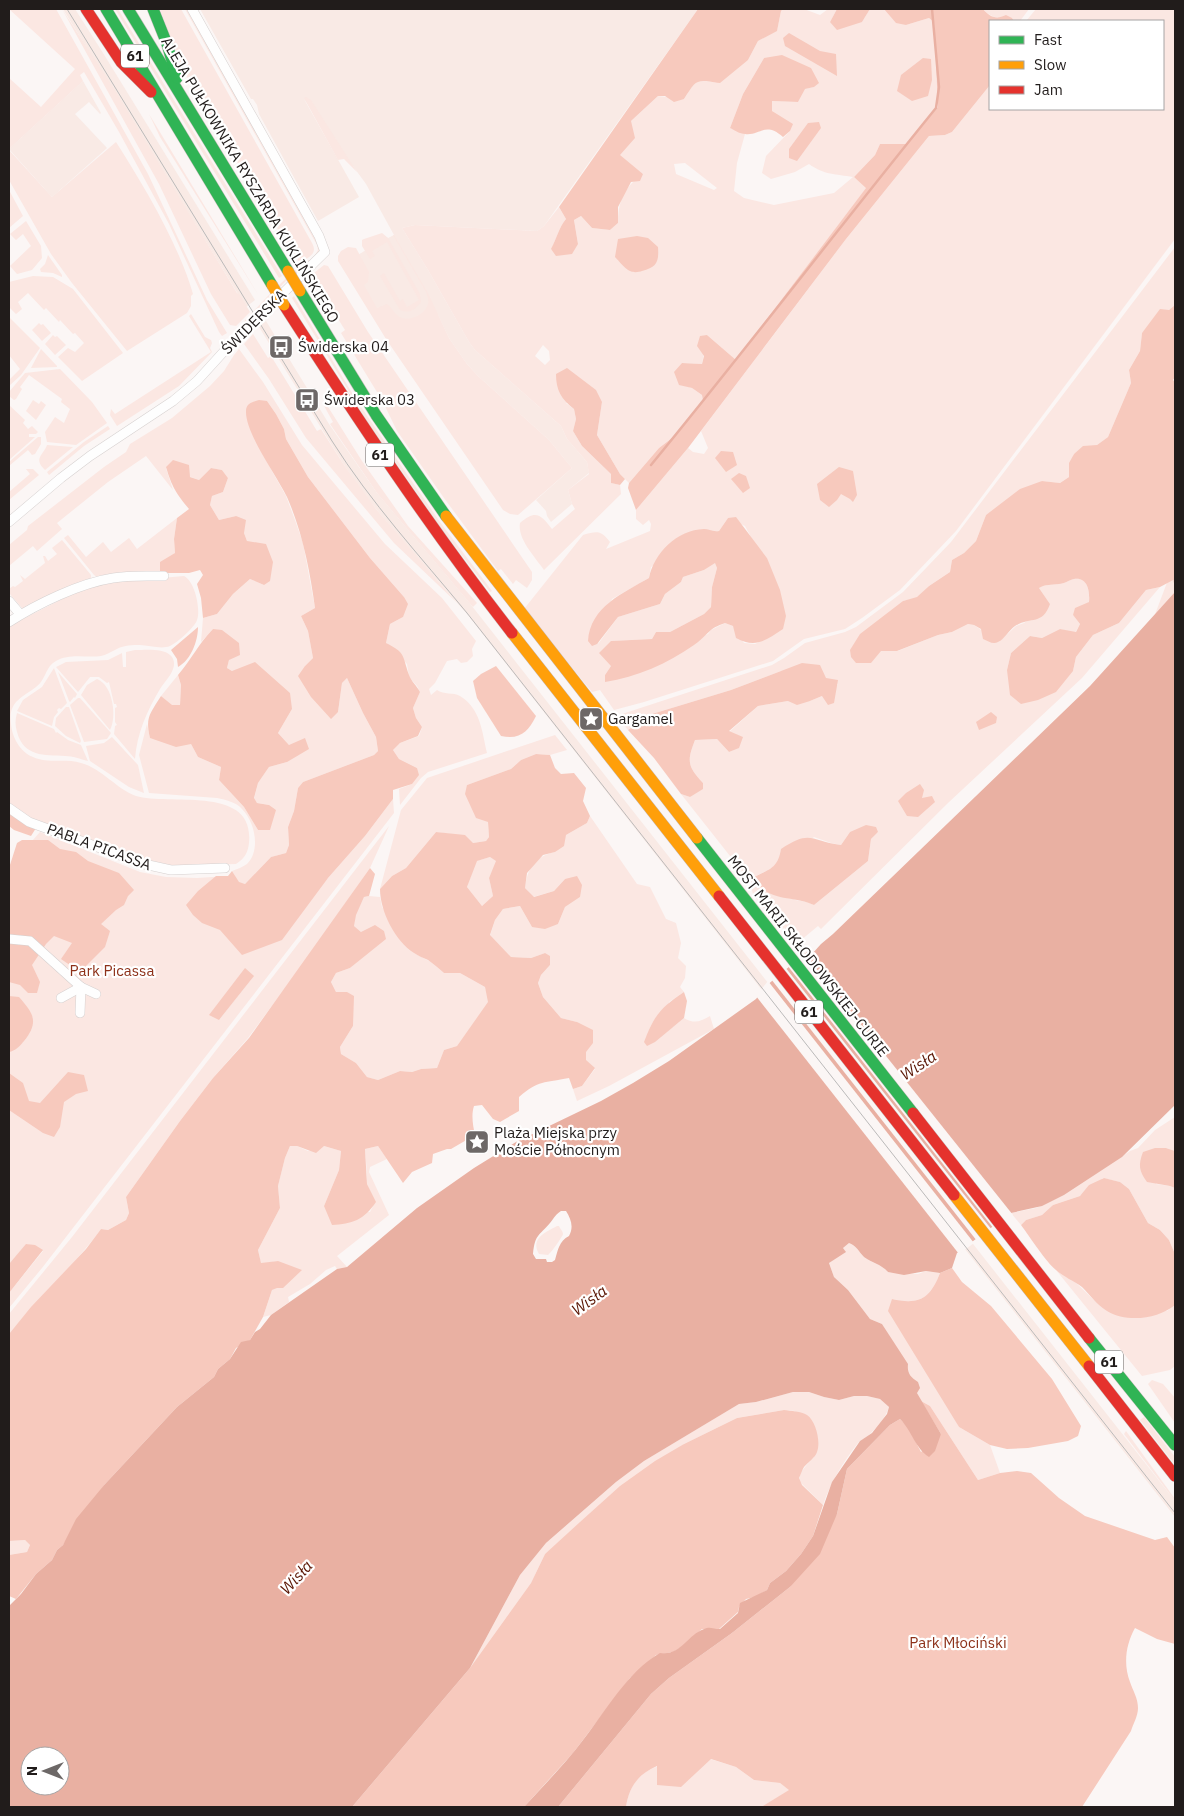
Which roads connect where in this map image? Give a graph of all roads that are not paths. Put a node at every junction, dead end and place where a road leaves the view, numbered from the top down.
1 (86, 9) edge
2 (106, 9) edge
3 (128, 9) edge
4 (153, 9) edge
5 (192, 9) edge
6 (183, 99) junction
7 (163, 103) junction
8 (9, 522) edge
9 (164, 576) dead end
10 (500, 587) joint
11 (9, 601) edge
12 (20, 614) junction
13 (9, 622) edge
14 (9, 808) edge
15 (225, 868) dead end
16 (9, 938) edge
17 (84, 987) junction
18 (96, 994) dead end
19 (61, 998) dead end
20 (80, 1013) dead end
21 (1175, 1445) edge
22 (1175, 1476) edge

1 - 7 main road
2 - 7 main road, 61
3 - 6 main road, ALEJA PUŁKOWNIKA RYSZARDA KUKLIŃSKIEGO / 61
4 - 6 main road
5 - 8 street, ŚWIDERSKA
6 - 10 main road, ALEJA PUŁKOWNIKA RYSZARDA KUKLIŃSKIEGO / 61, bridge
7 - 22 main road, 61, bridge
9 - 12 street
10 - 21 main road, MOST MARII SKŁODOWSKIEJ-CURIE / 61
11 - 12 street
12 - 13 street
14 - 15 street, PABLA PICASSA
16 - 17 street
17 - 18 street
17 - 19 street
17 - 20 street

